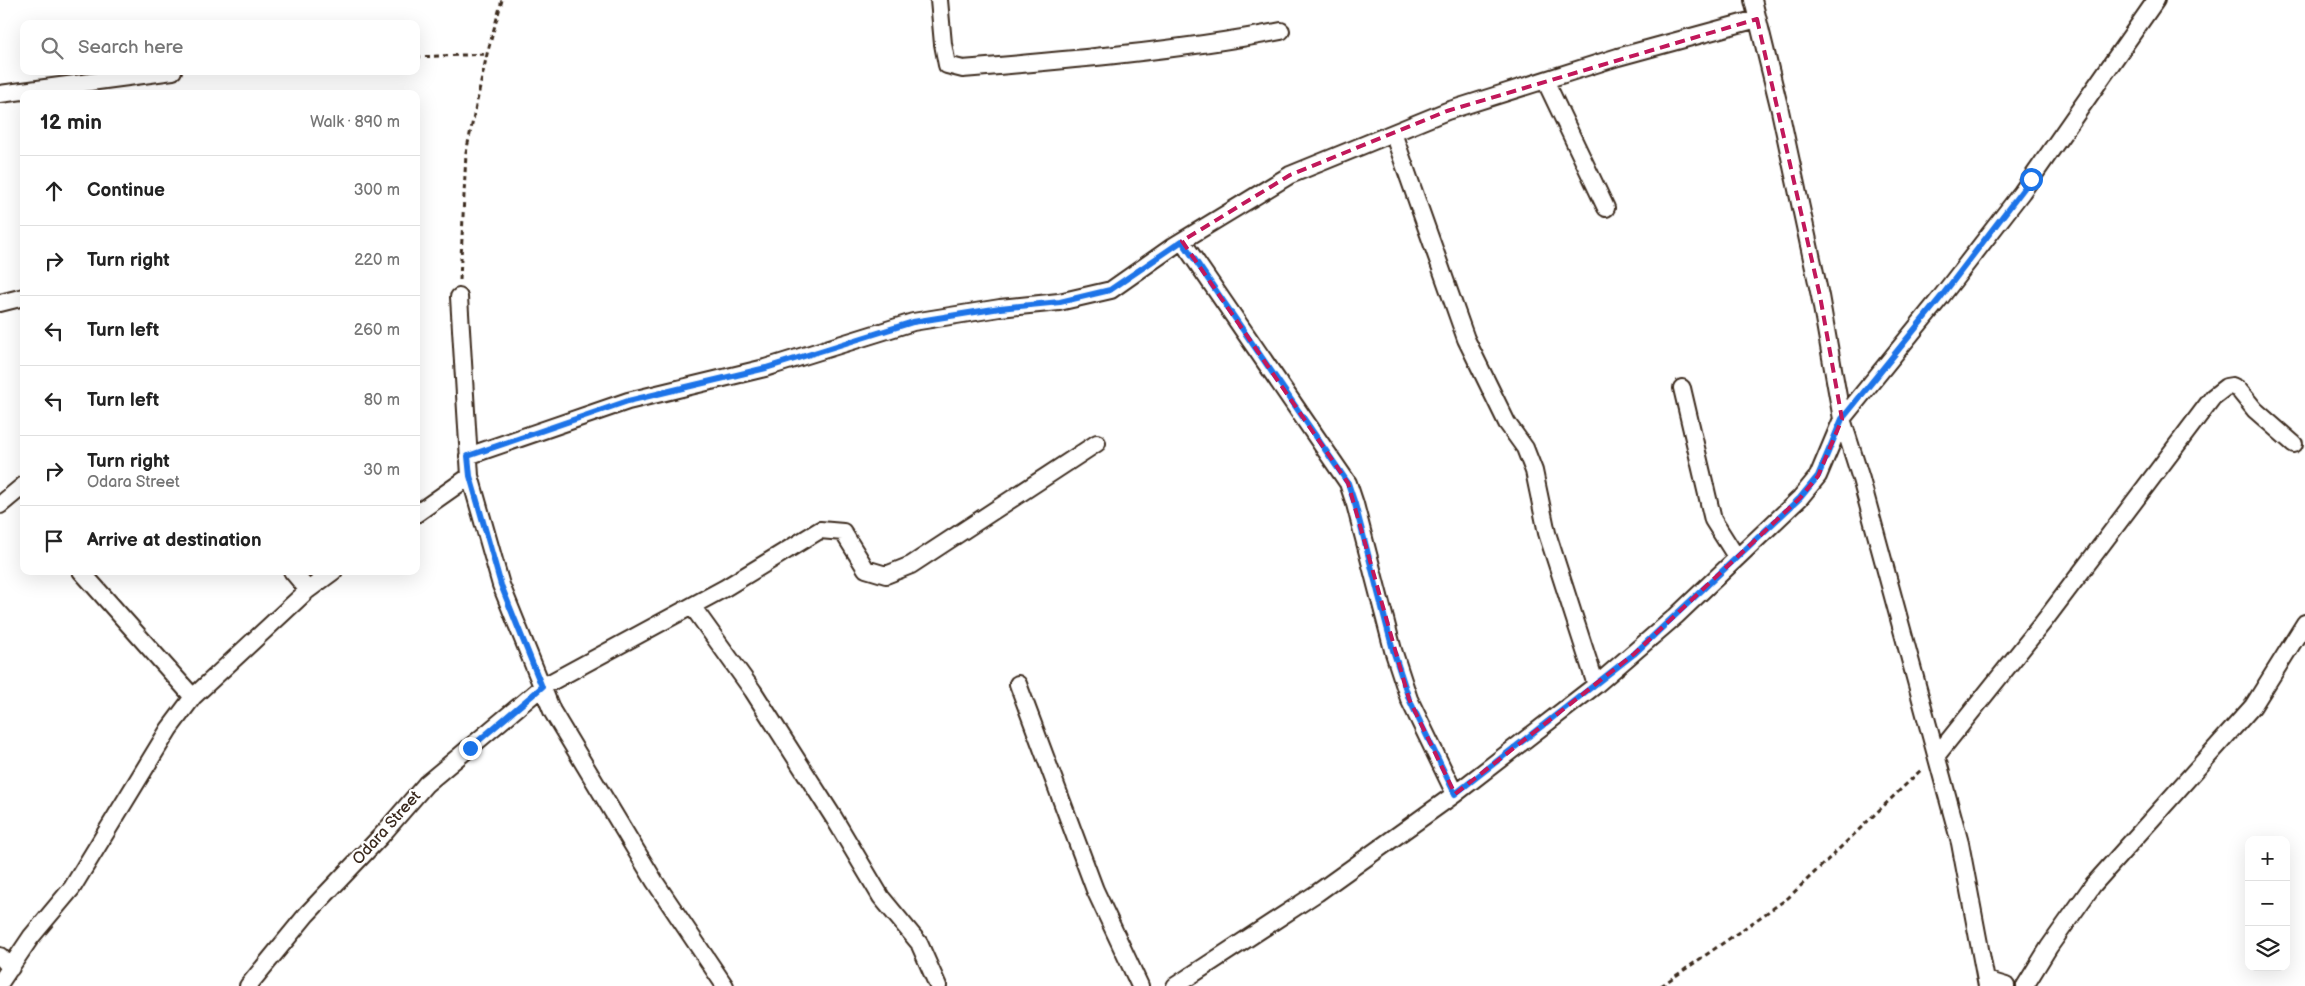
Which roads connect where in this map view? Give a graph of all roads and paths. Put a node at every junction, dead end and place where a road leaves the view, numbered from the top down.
1 (502, 0) edge
2 (939, 0) edge
3 (1753, 0) edge
4 (2156, 0) edge
5 (1757, 19) junction
6 (1281, 31) dead end
7 (486, 54) junction
8 (420, 56) edge
9 (151, 75) edge
10 (1545, 80) junction
11 (68, 90) edge
12 (20, 93) edge
13 (0, 94) edge
14 (1393, 133) junction
15 (1606, 208) dead end
16 (1182, 241) junction
17 (459, 297) joint
18 (20, 298) edge
19 (0, 303) edge
20 (1682, 388) dead end
21 (1842, 419) junction
22 (1097, 443) dead end
23 (2294, 444) dead end
24 (468, 456) junction
25 (470, 476) junction
26 (20, 488) edge
27 (0, 505) edge
28 (420, 511) edge
29 (1737, 558) junction
30 (85, 575) edge
31 (295, 575) edge
32 (329, 575) edge
33 (308, 590) junction
34 (692, 606) junction
35 (2305, 623) edge
36 (1018, 684) dead end
37 (1596, 684) junction
38 (542, 687) junction
39 (192, 697) junction
40 (1937, 754) junction
41 (1455, 794) junction
42 (5, 962) edge
43 (0, 983) edge
44 (1986, 983) edge
45 (248, 986) edge
46 (725, 986) edge
47 (938, 986) edge
48 (1140, 986) edge
49 (1175, 986) edge
50 (1661, 986) edge
51 (2006, 986) edge
52 (2025, 986) edge

1 - 7 path
2 - 6 street
3 - 5 street
4 - 21 street
5 - 10 street
5 - 21 street
7 - 8 path
7 - 17 path
9 - 11 street
10 - 14 street
10 - 15 street
12 - 13 street
14 - 16 street
14 - 37 street
16 - 24 street
16 - 41 street
17 - 24 street
18 - 19 street
20 - 29 street
21 - 29 street
21 - 40 street
22 - 34 street, Odara Street
23 - 40 street
24 - 25 street
25 - 28 street
25 - 38 street
26 - 27 street
29 - 37 street
30 - 39 street
31 - 33 street
32 - 33 street
33 - 39 street
34 - 38 street, Odara Street
34 - 47 street
35 - 52 street
36 - 48 street
37 - 41 street
38 - 45 street, Odara Street
38 - 46 street
39 - 42 street
40 - 44 street
40 - 50 path
41 - 49 street
42 - 43 street
44 - 51 street

